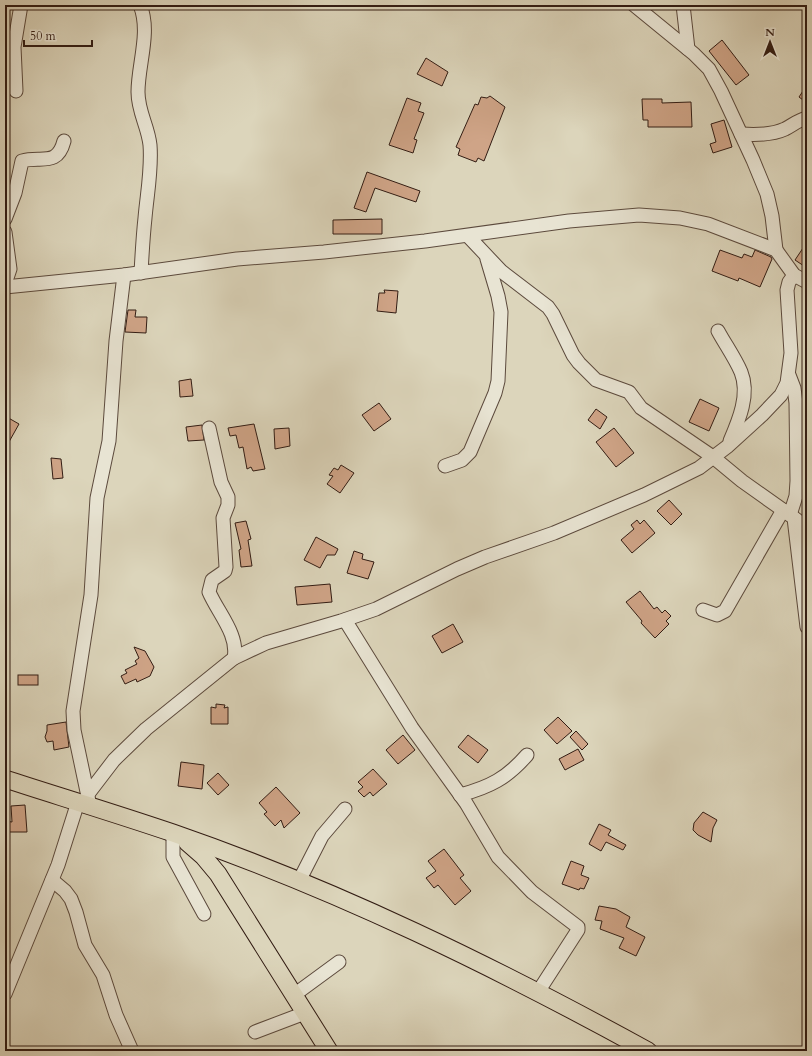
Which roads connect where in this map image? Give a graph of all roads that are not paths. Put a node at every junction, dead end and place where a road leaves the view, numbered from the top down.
1 (21, 5) edge
2 (140, 5) edge
3 (634, 5) edge
4 (683, 5) edge
5 (688, 49) junction
6 (16, 91) dead end
7 (807, 118) edge
8 (741, 134) junction
9 (64, 141) dead end
10 (5, 219) edge
11 (5, 232) edge
12 (468, 236) junction
13 (776, 250) junction
14 (486, 255) junction
15 (141, 273) junction
16 (124, 275) junction
17 (794, 275) junction
18 (807, 282) edge
19 (5, 285) edge
20 (718, 331) dead end
21 (789, 375) junction
22 (209, 428) dead end
23 (728, 446) junction
24 (713, 457) junction
25 (445, 466) dead end
26 (789, 514) junction
27 (807, 535) edge
28 (703, 610) dead end
29 (345, 620) junction
30 (807, 626) edge
31 (234, 658) junction
32 (527, 755) dead end
33 (5, 779) edge
34 (460, 795) junction
35 (85, 801) junction
36 (345, 809) dead end
37 (173, 833) junction
38 (209, 846) junction
39 (261, 867) junction
40 (52, 880) junction
41 (299, 882) junction
42 (227, 884) junction
43 (204, 914) dead end
44 (339, 962) dead end
45 (538, 992) junction
46 (5, 994) edge
47 (294, 995) junction
48 (305, 1013) junction
49 (255, 1032) dead end
50 (132, 1051) edge
51 (329, 1051) edge
52 (648, 1051) edge

1 - 6 street
2 - 15 street
3 - 5 street
4 - 5 street
5 - 8 street
7 - 8 street
8 - 13 street
9 - 10 street
11 - 19 street
12 - 13 street
12 - 14 street
12 - 15 street
13 - 17 street
14 - 24 street
14 - 25 street
15 - 16 street
16 - 19 street
16 - 35 street
17 - 18 street
17 - 21 street
20 - 23 street
21 - 23 street
21 - 26 street
22 - 31 street
23 - 24 street
24 - 26 street
24 - 29 street
26 - 27 street
26 - 28 street
26 - 30 street
29 - 31 street
29 - 34 street
31 - 35 street
32 - 34 street
33 - 35 main road
34 - 45 street
35 - 37 main road
35 - 40 street
36 - 41 street
37 - 38 main road
37 - 42 main road
37 - 43 street
38 - 39 main road
38 - 42 main road
39 - 41 main road
39 - 42 main road
40 - 46 street
40 - 50 street
41 - 45 main road
42 - 47 main road
44 - 47 street
45 - 52 main road
47 - 48 main road
48 - 49 street
48 - 51 main road

